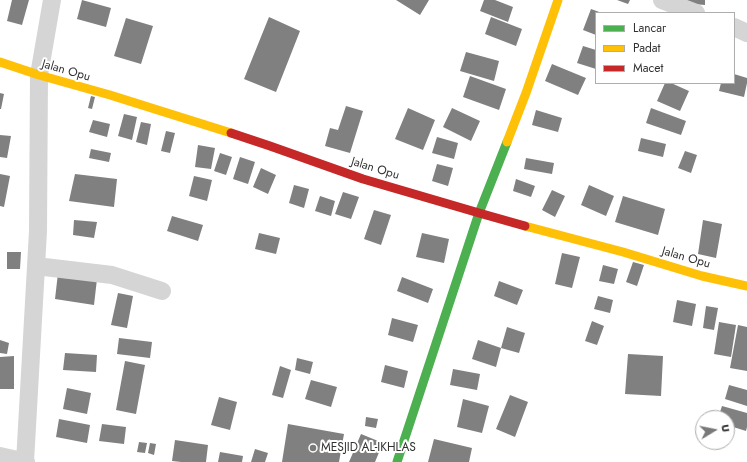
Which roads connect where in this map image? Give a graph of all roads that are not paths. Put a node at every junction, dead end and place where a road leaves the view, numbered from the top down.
1 (52, 0) edge
2 (558, 0) edge
3 (662, 0) edge
4 (693, 12) edge
5 (735, 27) edge
6 (747, 33) edge
7 (0, 62) edge
8 (39, 76) junction
9 (479, 213) junction
10 (36, 266) junction
11 (747, 286) edge
12 (162, 291) dead end
13 (0, 456) edge
14 (25, 462) edge
15 (397, 462) edge

1 - 8 street
2 - 9 street
3 - 4 street
5 - 6 street
7 - 8 street, Jalan Opu
8 - 9 street, Jalan Opu
8 - 10 street
9 - 11 street, Jalan Opu
9 - 15 street
10 - 12 street
10 - 14 street
13 - 14 street

